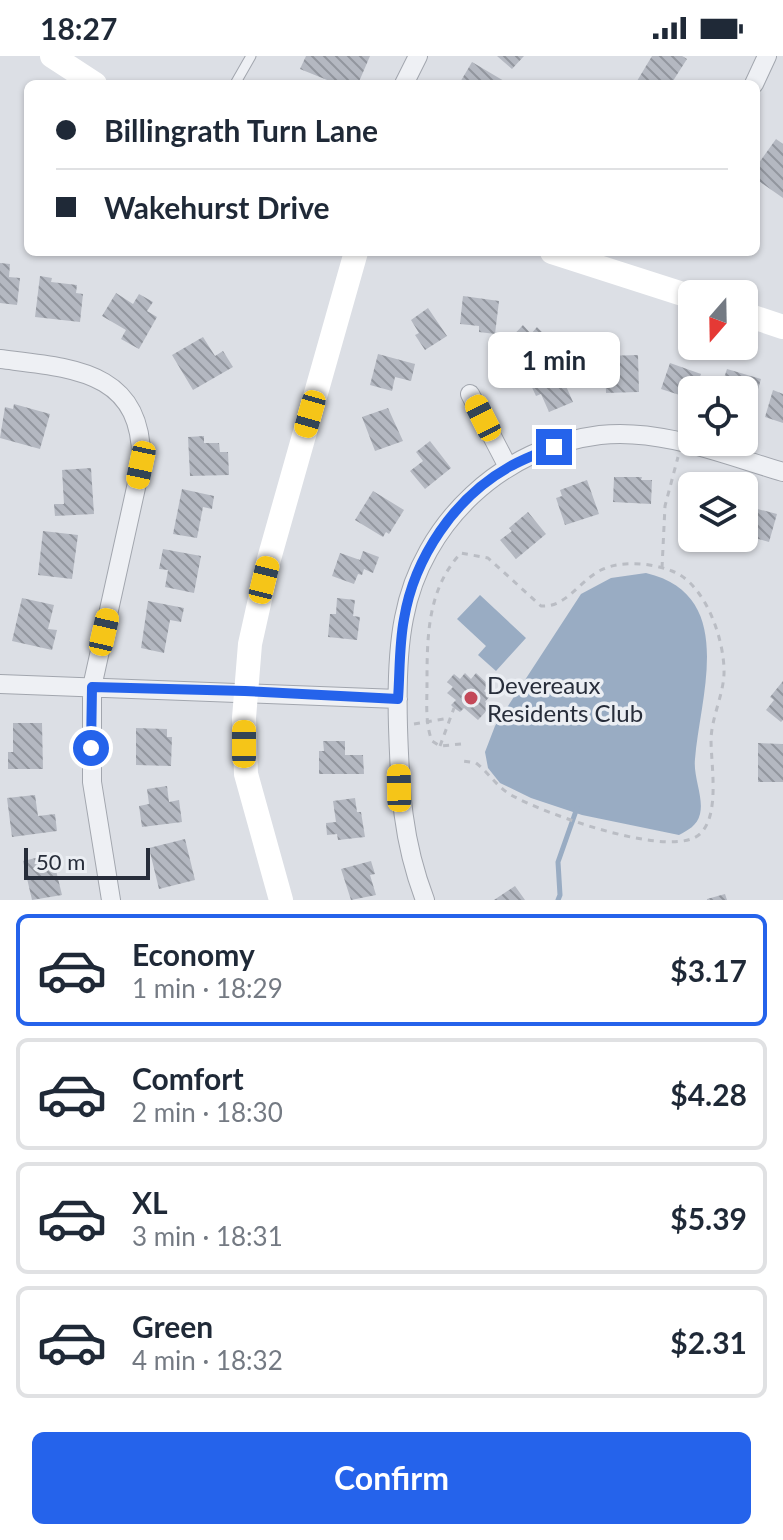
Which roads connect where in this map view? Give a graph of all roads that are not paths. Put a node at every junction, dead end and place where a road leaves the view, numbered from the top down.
1 (52, 56) edge
2 (251, 56) edge
3 (418, 56) edge
4 (767, 56) edge
5 (89, 80) edge
6 (237, 80) edge
7 (406, 80) edge
8 (756, 80) edge
9 (355, 256) edge
10 (564, 256) edge
11 (678, 292) edge
12 (758, 319) edge
13 (783, 327) edge
14 (0, 359) edge
15 (470, 394) dead end
16 (508, 467) junction
17 (783, 472) edge
18 (0, 684) edge
19 (92, 687) junction
20 (245, 691) junction
21 (398, 699) junction
22 (111, 900) edge
23 (281, 900) edge
24 (425, 900) edge

1 - 5 street
2 - 6 lane
3 - 7 street
4 - 8 street
9 - 20 street
10 - 11 street
12 - 13 street
14 - 19 street
15 - 16 street
16 - 17 street
16 - 21 street
18 - 19 street
19 - 20 street
19 - 22 street
20 - 21 street
20 - 23 street
21 - 24 street

